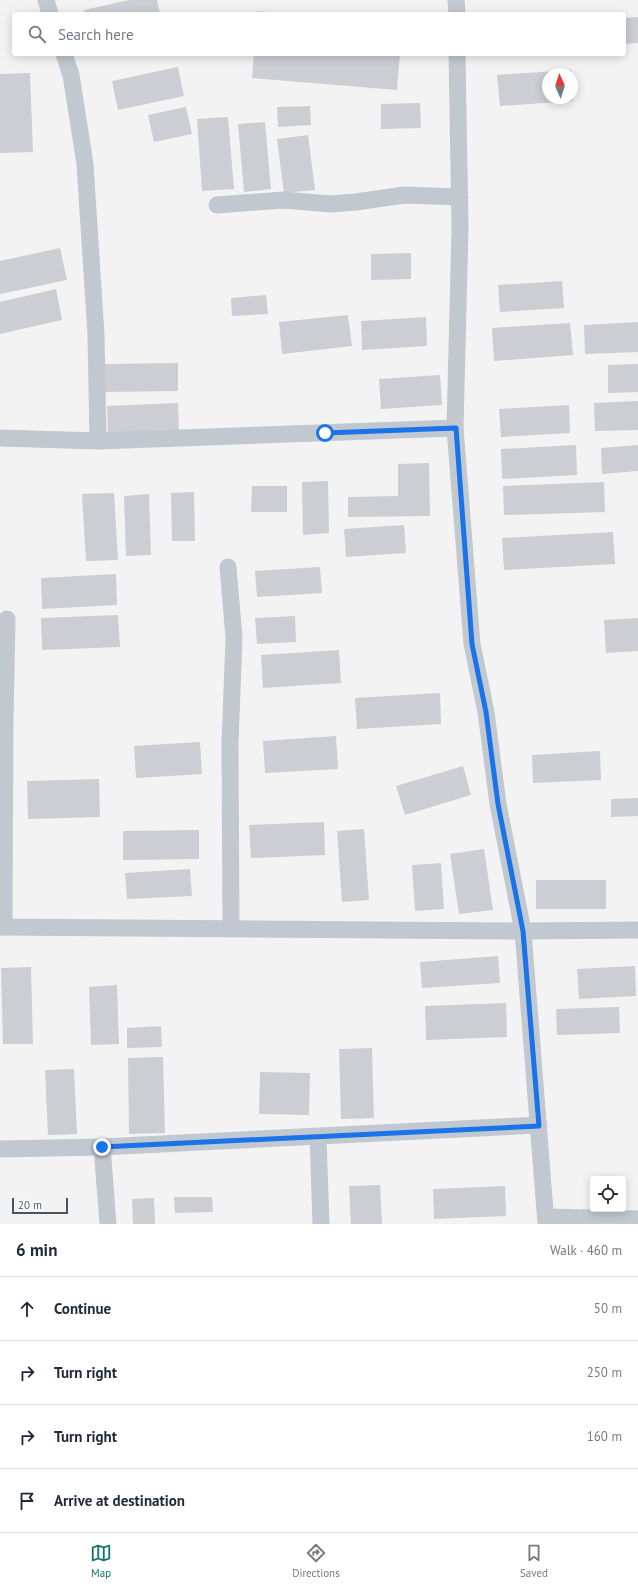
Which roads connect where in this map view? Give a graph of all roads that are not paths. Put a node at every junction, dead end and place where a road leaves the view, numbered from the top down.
1 (46, 0) edge
2 (456, 0) edge
3 (49, 12) edge
4 (457, 12) edge
5 (65, 56) edge
6 (457, 56) edge
7 (460, 197) junction
8 (217, 205) dead end
9 (456, 428) junction
10 (0, 438) edge
11 (98, 441) junction
12 (228, 567) dead end
13 (7, 619) dead end
14 (2, 927) edge
15 (232, 929) junction
16 (638, 930) edge
17 (523, 931) junction
18 (539, 1126) junction
19 (318, 1137) junction
20 (102, 1147) junction
21 (0, 1149) edge
22 (546, 1220) edge
23 (638, 1220) edge
24 (108, 1224) edge
25 (321, 1224) edge

1 - 3 street
2 - 4 street
5 - 11 street
6 - 7 street
7 - 8 street
7 - 9 street
9 - 11 street
9 - 17 street
10 - 11 street
12 - 15 street
13 - 14 street
14 - 15 street
15 - 17 street
16 - 17 street
17 - 18 street
18 - 19 street
18 - 22 street
19 - 20 street
19 - 25 street
20 - 21 street
20 - 24 street
22 - 23 street

